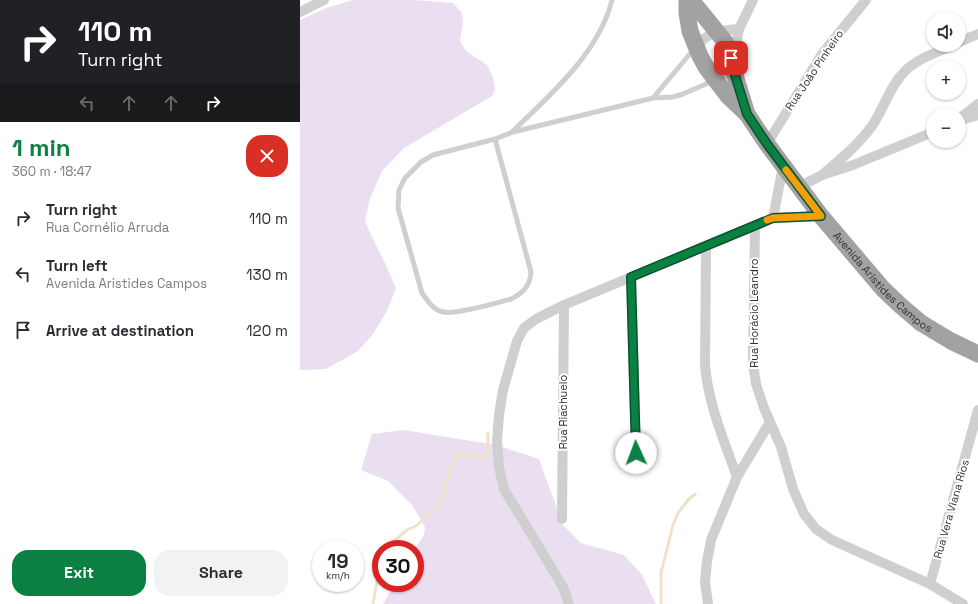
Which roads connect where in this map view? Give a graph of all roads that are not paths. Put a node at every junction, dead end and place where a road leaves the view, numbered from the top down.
1 (324, 0) edge
2 (612, 0) edge
3 (687, 0) edge
4 (691, 0) edge
5 (752, 0) edge
6 (866, 0) edge
7 (300, 12) edge
8 (739, 29) junction
9 (718, 31) junction
10 (978, 34) edge
11 (966, 39) edge
12 (696, 47) junction
13 (939, 52) edge
14 (733, 65) junction
15 (706, 67) junction
16 (716, 80) junction
17 (653, 98) junction
18 (978, 104) edge
19 (747, 114) junction
20 (966, 114) edge
21 (978, 115) edge
22 (966, 118) edge
23 (513, 132) junction
24 (926, 135) edge
25 (495, 139) junction
26 (767, 144) junction
27 (783, 166) junction
28 (822, 175) junction
29 (799, 187) junction
30 (821, 216) junction
31 (773, 218) junction
32 (755, 225) junction
33 (706, 247) junction
34 (631, 277) junction
35 (564, 305) junction
36 (978, 354) edge
37 (978, 410) edge
38 (770, 422) junction
39 (636, 453) dead end
40 (738, 477) junction
41 (562, 519) dead end
42 (930, 584) junction
43 (569, 604) edge
44 (708, 604) edge
45 (963, 604) edge

1 - 7 street
2 - 23 lane
3 - 12 highway, Avenida Aristides Campos
4 - 9 highway, Avenida Aristides Campos
5 - 8 street
6 - 26 street, Rua João Pinheiro
8 - 9 street
8 - 14 street
9 - 12 street
9 - 14 highway, Avenida Aristides Campos
10 - 11 street
12 - 15 highway, Avenida Aristides Campos
12 - 17 lane
13 - 28 street
14 - 15 street
14 - 16 lane
14 - 19 highway, Avenida Aristides Campos
15 - 16 highway, Avenida Aristides Campos
16 - 17 lane
16 - 19 highway, Avenida Aristides Campos
17 - 23 lane
18 - 20 street
19 - 26 highway, Avenida Aristides Campos
21 - 22 street
23 - 25 lane
24 - 28 street
25 - 25 lane
26 - 27 highway, Avenida Aristides Campos
27 - 29 highway, Avenida Aristides Campos
27 - 31 street
28 - 29 street
29 - 30 highway, Avenida Aristides Campos
30 - 31 street
30 - 36 highway, Avenida Aristides Campos
31 - 32 street
32 - 33 street
32 - 38 street, Rua Horácio Leandro
33 - 34 street
33 - 40 street
34 - 35 street
34 - 39 street
35 - 41 street, Rua Riachuelo
35 - 43 street
37 - 42 street, Rua Vera Viana Rios
38 - 40 street
38 - 42 street, Rua Horácio Leandro
40 - 44 street
42 - 45 street, Rua Horácio Leandro

